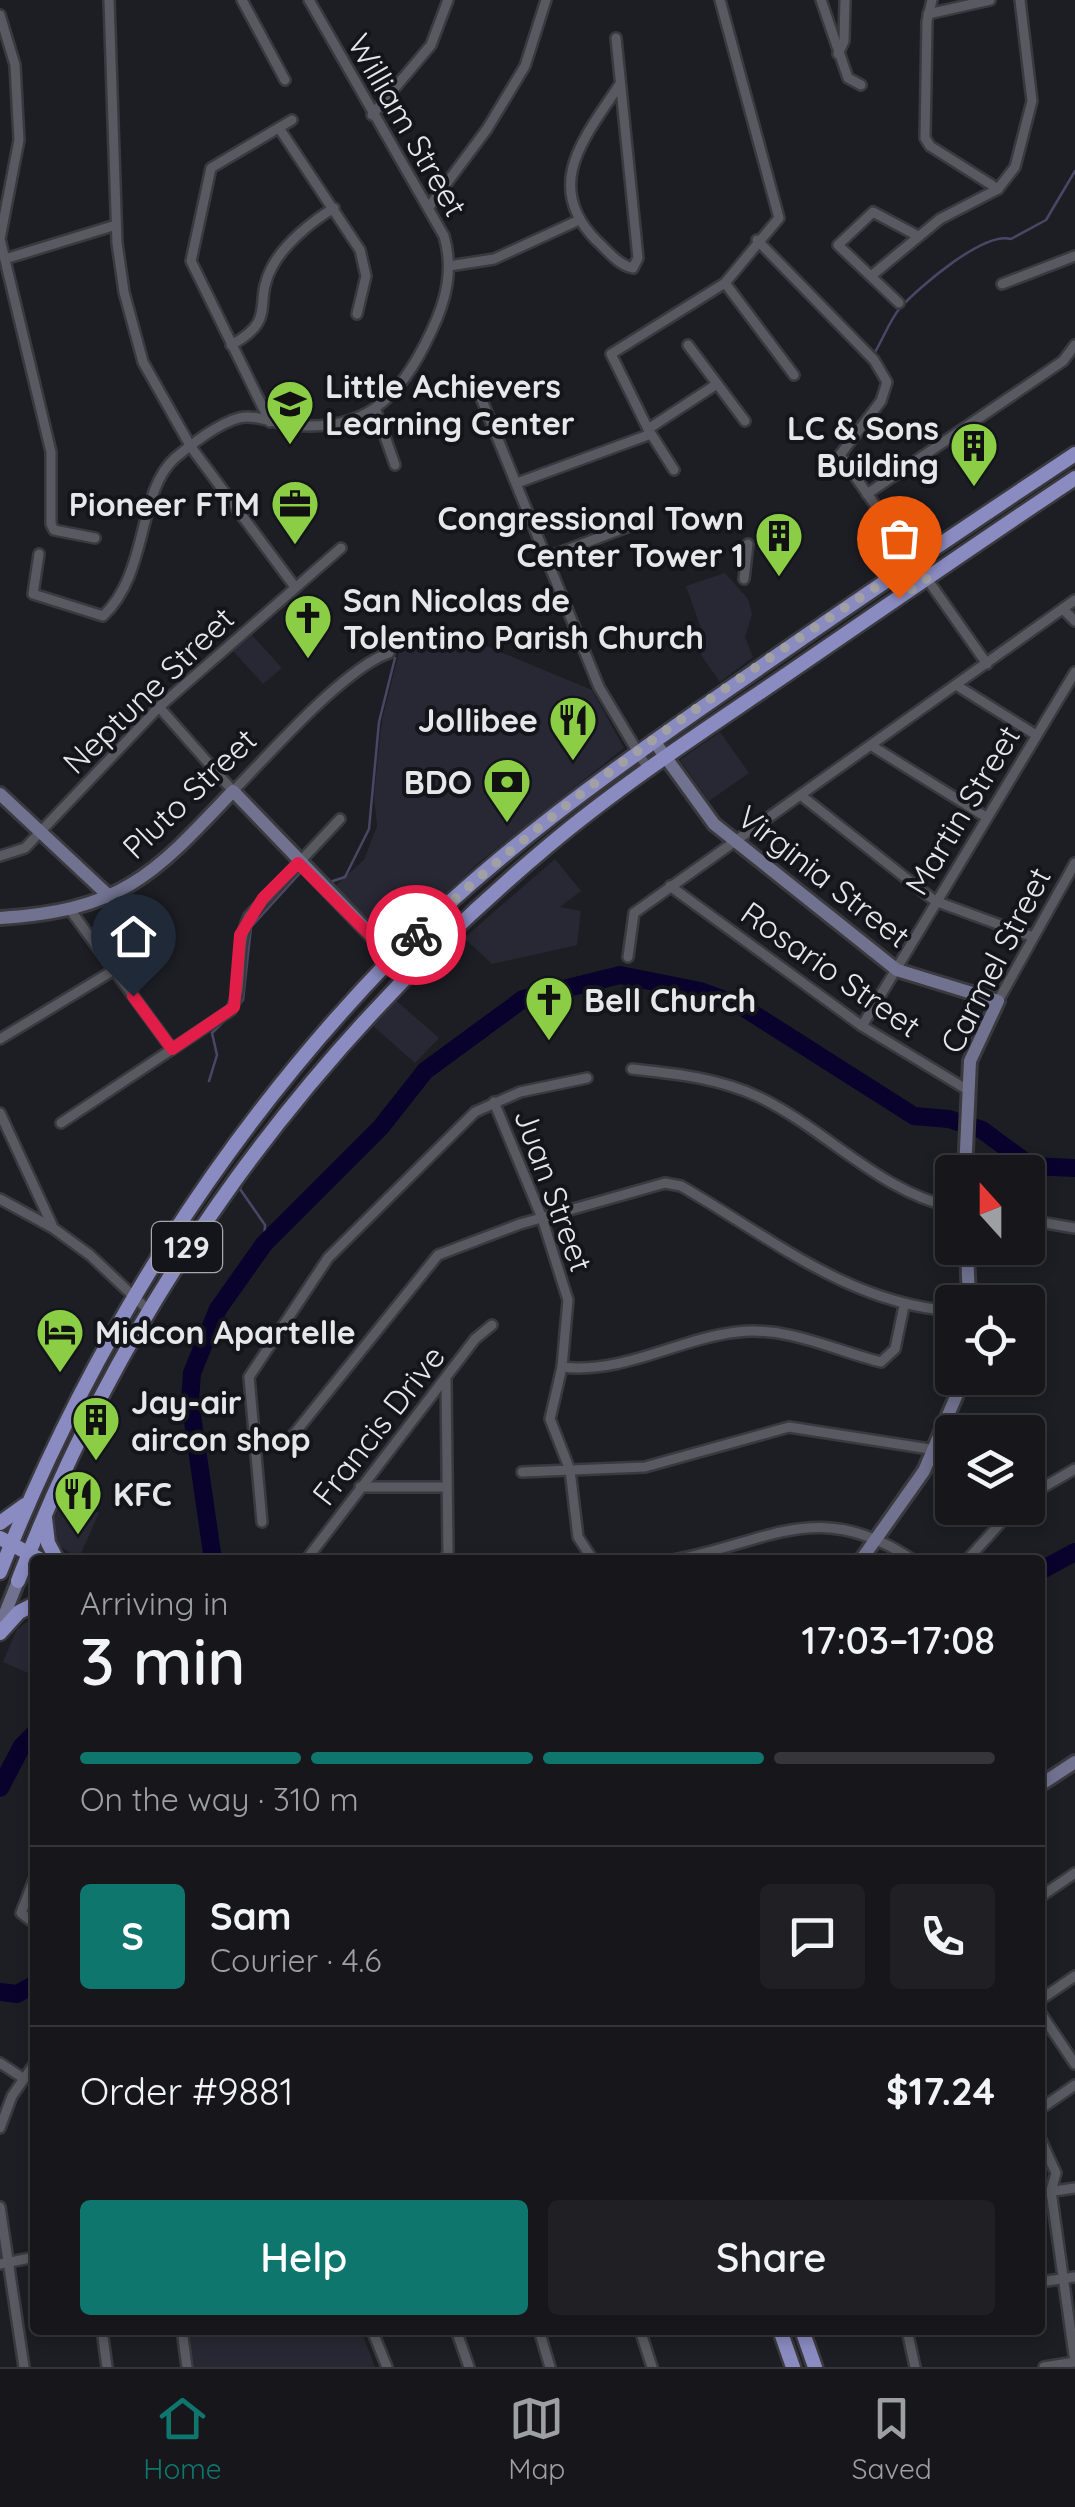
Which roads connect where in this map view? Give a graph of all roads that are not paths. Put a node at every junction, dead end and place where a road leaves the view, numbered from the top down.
1 (110, 0) edge
2 (242, 0) edge
3 (308, 0) edge
4 (448, 0) edge
5 (546, 0) edge
6 (720, 0) edge
7 (822, 0) edge
8 (844, 0) edge
9 (932, 0) edge
10 (990, 0) edge
11 (1020, 0) edge
12 (928, 14) junction
13 (0, 15) edge
14 (616, 38) dead end
15 (838, 54) junction
16 (285, 80) dead end
17 (620, 84) junction
18 (861, 85) dead end
19 (372, 115) junction
20 (292, 120) dead end
21 (280, 128) junction
22 (998, 189) junction
23 (429, 206) junction
24 (334, 208) junction
25 (577, 221) junction
26 (116, 226) junction
27 (918, 236) junction
28 (758, 240) junction
29 (1075, 256) edge
30 (5, 259) junction
31 (449, 266) junction
32 (871, 276) junction
33 (725, 283) junction
34 (1002, 284) dead end
35 (899, 303) dead end
36 (357, 314) dead end
37 (688, 344) dead end
38 (231, 345) junction
39 (1075, 345) edge
40 (794, 375) dead end
41 (717, 384) junction
42 (477, 388) dead end
43 (376, 411) junction
44 (745, 421) dead end
45 (270, 422) junction
46 (649, 432) junction
47 (191, 447) junction
48 (1075, 454) edge
49 (396, 465) dead end
50 (674, 470) dead end
51 (1075, 478) edge
52 (517, 483) junction
53 (871, 491) junction
54 (636, 524) dead end
55 (94, 538) dead end
56 (748, 544) dead end
57 (341, 548) dead end
58 (40, 554) dead end
59 (548, 556) junction
60 (916, 561) junction
61 (928, 578) junction
62 (744, 579) dead end
63 (294, 587) junction
64 (1075, 600) edge
65 (1063, 608) junction
66 (1075, 621) edge
67 (389, 654) dead end
68 (987, 664) junction
69 (1075, 672) edge
70 (956, 686) junction
71 (159, 707) junction
72 (1036, 735) junction
73 (654, 740) junction
74 (872, 746) junction
75 (636, 754) junction
76 (666, 757) junction
77 (648, 770) junction
78 (233, 791) junction
79 (0, 794) edge
80 (803, 796) junction
81 (986, 818) junction
82 (340, 819) dead end
83 (40, 832) junction
84 (735, 842) junction
85 (0, 856) edge
86 (298, 863) junction
87 (1075, 863) edge
88 (670, 886) junction
89 (110, 897) junction
90 (935, 901) junction
91 (71, 912) junction
92 (0, 918) edge
93 (1033, 936) junction
94 (628, 957) dead end
95 (393, 958) junction
96 (114, 970) junction
97 (897, 970) junction
98 (409, 974) junction
99 (998, 1001) junction
100 (862, 1026) junction
101 (0, 1039) edge
102 (172, 1049) junction
103 (632, 1068) dead end
104 (587, 1078) dead end
105 (966, 1089) junction
106 (494, 1102) junction
107 (0, 1113) edge
108 (61, 1124) dead end
109 (965, 1155) edge
110 (0, 1200) edge
111 (935, 1200) edge
112 (542, 1218) junction
113 (1045, 1223) edge
114 (1075, 1227) edge
115 (53, 1228) junction
116 (132, 1299) junction
117 (904, 1306) junction
118 (147, 1309) junction
119 (935, 1309) edge
120 (492, 1325) dead end
121 (562, 1366) junction
122 (446, 1380) junction
123 (253, 1441) junction
124 (935, 1450) edge
125 (935, 1452) edge
126 (1075, 1468) edge
127 (570, 1470) junction
128 (522, 1472) dead end
129 (1045, 1486) edge
130 (446, 1487) junction
131 (360, 1488) junction
132 (32, 1496) junction
133 (46, 1510) junction
134 (262, 1522) dead end
135 (0, 1523) edge
136 (999, 1525) edge
137 (876, 1539) junction
138 (5, 1541) edge
139 (31, 1555) edge
140 (35, 1555) edge
141 (55, 1555) edge
142 (310, 1555) edge
143 (447, 1555) edge
144 (590, 1555) edge
145 (709, 1555) edge
146 (865, 1555) edge
147 (904, 1555) edge
148 (972, 1555) edge
149 (30, 1564) edge
150 (0, 1572) edge
151 (18, 1581) junction
152 (30, 1587) edge
153 (30, 1606) edge
154 (0, 1629) edge
155 (1075, 1762) edge
156 (1045, 1782) edge
157 (1075, 1873) edge
158 (30, 1890) edge
159 (1045, 1894) edge
160 (30, 1920) edge
161 (1075, 1976) edge
162 (1045, 1997) edge
163 (1045, 2019) edge
164 (0, 2062) edge
165 (1075, 2064) edge
166 (30, 2069) edge
167 (23, 2078) junction
168 (1075, 2085) edge
169 (1045, 2106) edge
170 (0, 2128) edge
171 (1045, 2149) edge
172 (1075, 2188) edge
173 (1046, 2192) edge
174 (0, 2206) edge
175 (30, 2258) edge
176 (4, 2263) edge
177 (1075, 2277) edge
178 (1062, 2279) junction
179 (1045, 2281) edge
180 (103, 2335) edge
181 (183, 2335) edge
182 (374, 2335) edge
183 (458, 2335) edge
184 (540, 2335) edge
185 (642, 2335) edge
186 (782, 2335) edge
187 (804, 2335) edge
188 (907, 2335) edge
189 (1075, 2362) edge
190 (24, 2367) edge
191 (107, 2367) edge
192 (187, 2367) edge
193 (387, 2367) edge
194 (469, 2367) edge
195 (550, 2367) edge
196 (652, 2367) edge
197 (793, 2367) edge
198 (815, 2367) edge
199 (915, 2367) edge
200 (1044, 2367) edge

1 - 26 street
2 - 16 street
3 - 19 street, William Street
4 - 19 street
5 - 23 street
6 - 28 street
7 - 15 street
8 - 15 street
9 - 12 street
10 - 12 street
11 - 22 street
12 - 22 street
13 - 30 street
14 - 17 street
15 - 18 street
17 - 25 street
17 - 25 street
19 - 23 street, William Street
20 - 21 street
21 - 24 street
21 - 38 street
22 - 27 street
23 - 31 street, William Street
24 - 36 street
24 - 38 street
25 - 31 street
26 - 30 street
26 - 47 street
27 - 32 street
27 - 32 street
28 - 33 street
28 - 53 street
29 - 34 street
30 - 55 street
31 - 43 street, William Street
32 - 35 street
33 - 40 street
33 - 46 street
37 - 41 street
38 - 45 street
39 - 53 street
41 - 44 street
41 - 46 street
42 - 52 street
43 - 45 street
43 - 49 street
45 - 47 street
46 - 50 street
46 - 52 street
47 - 58 street
47 - 63 street
48 - 60 main road, 129
51 - 61 main road, 129
52 - 59 street
53 - 60 street
54 - 59 street
56 - 62 street
57 - 63 street, Neptune Street
59 - 75 street
60 - 61 street
60 - 73 main road, 129
61 - 68 street
61 - 76 main road, 129
63 - 71 street, Neptune Street
64 - 65 street
65 - 66 street
65 - 68 street
67 - 78 street, Pluto Street
68 - 70 street
69 - 72 street, Martin Street
70 - 72 street
70 - 74 street
71 - 78 street
71 - 83 street, Neptune Street
72 - 81 street, Martin Street
73 - 75 main road, 129
73 - 76 street, Virginia Street
74 - 80 street
74 - 81 street
75 - 77 street
75 - 95 main road, 129
76 - 77 main road, 129
76 - 84 street, Virginia Street
77 - 98 main road, 129
78 - 86 street
78 - 89 street, Pluto Street
79 - 83 street
80 - 84 street
80 - 90 street
81 - 90 street, Martin Street
82 - 86 street
83 - 85 street, Neptune Street
83 - 89 street
84 - 88 street
84 - 97 street, Virginia Street
86 - 95 street
86 - 102 street
87 - 93 street, Carmel Street
88 - 94 street
88 - 100 street, Rosario Street
89 - 91 street, Pluto Street
90 - 93 street
90 - 97 street, Martin Street
91 - 92 street, Pluto Street
91 - 96 street
93 - 99 street, Carmel Street
95 - 98 street
95 - 116 main road, 129
96 - 101 street
96 - 102 street
97 - 99 street, Virginia Street
97 - 100 street, Martin Street
98 - 118 main road, 129
99 - 105 street, Carmel Street
100 - 105 street, Rosario Street
102 - 108 street
103 - 111 street
104 - 106 street
105 - 109 street, Carmel Street
106 - 112 street, Juan Street
106 - 123 street
107 - 115 street
110 - 115 street
112 - 117 street
112 - 121 street, Juan Street
112 - 123 street
113 - 114 street
115 - 116 street
116 - 118 street
116 - 132 main road, 129
117 - 119 street
117 - 121 street
118 - 133 main road, 129
120 - 122 street, Francis Drive
121 - 127 street, Juan Street
122 - 130 street
122 - 131 street, Francis Drive
123 - 134 street
124 - 127 street
125 - 137 street
126 - 129 street
127 - 128 street
127 - 144 street, Juan Street
130 - 131 street
130 - 143 street
131 - 142 street, Francis Drive
132 - 135 main road
132 - 138 main road, 129
133 - 140 main road, 129
133 - 141 main road
136 - 148 street
137 - 145 street
137 - 146 street
137 - 147 street
138 - 139 main road
138 - 150 main road, 129
149 - 151 main road, 129
150 - 151 main road
151 - 152 main road
151 - 154 street, 129
153 - 154 main road
155 - 156 street
157 - 159 street
158 - 160 street
161 - 162 street
163 - 165 street
164 - 167 street
166 - 167 street
167 - 170 street
168 - 169 street
171 - 173 street
172 - 173 street
173 - 178 street
174 - 176 street
175 - 176 street
176 - 190 street
177 - 178 street
178 - 179 street
178 - 189 street
180 - 191 street
181 - 192 street
182 - 193 street
183 - 194 street
184 - 195 street
185 - 196 street
186 - 197 main road
187 - 198 main road
188 - 199 street
189 - 200 street

